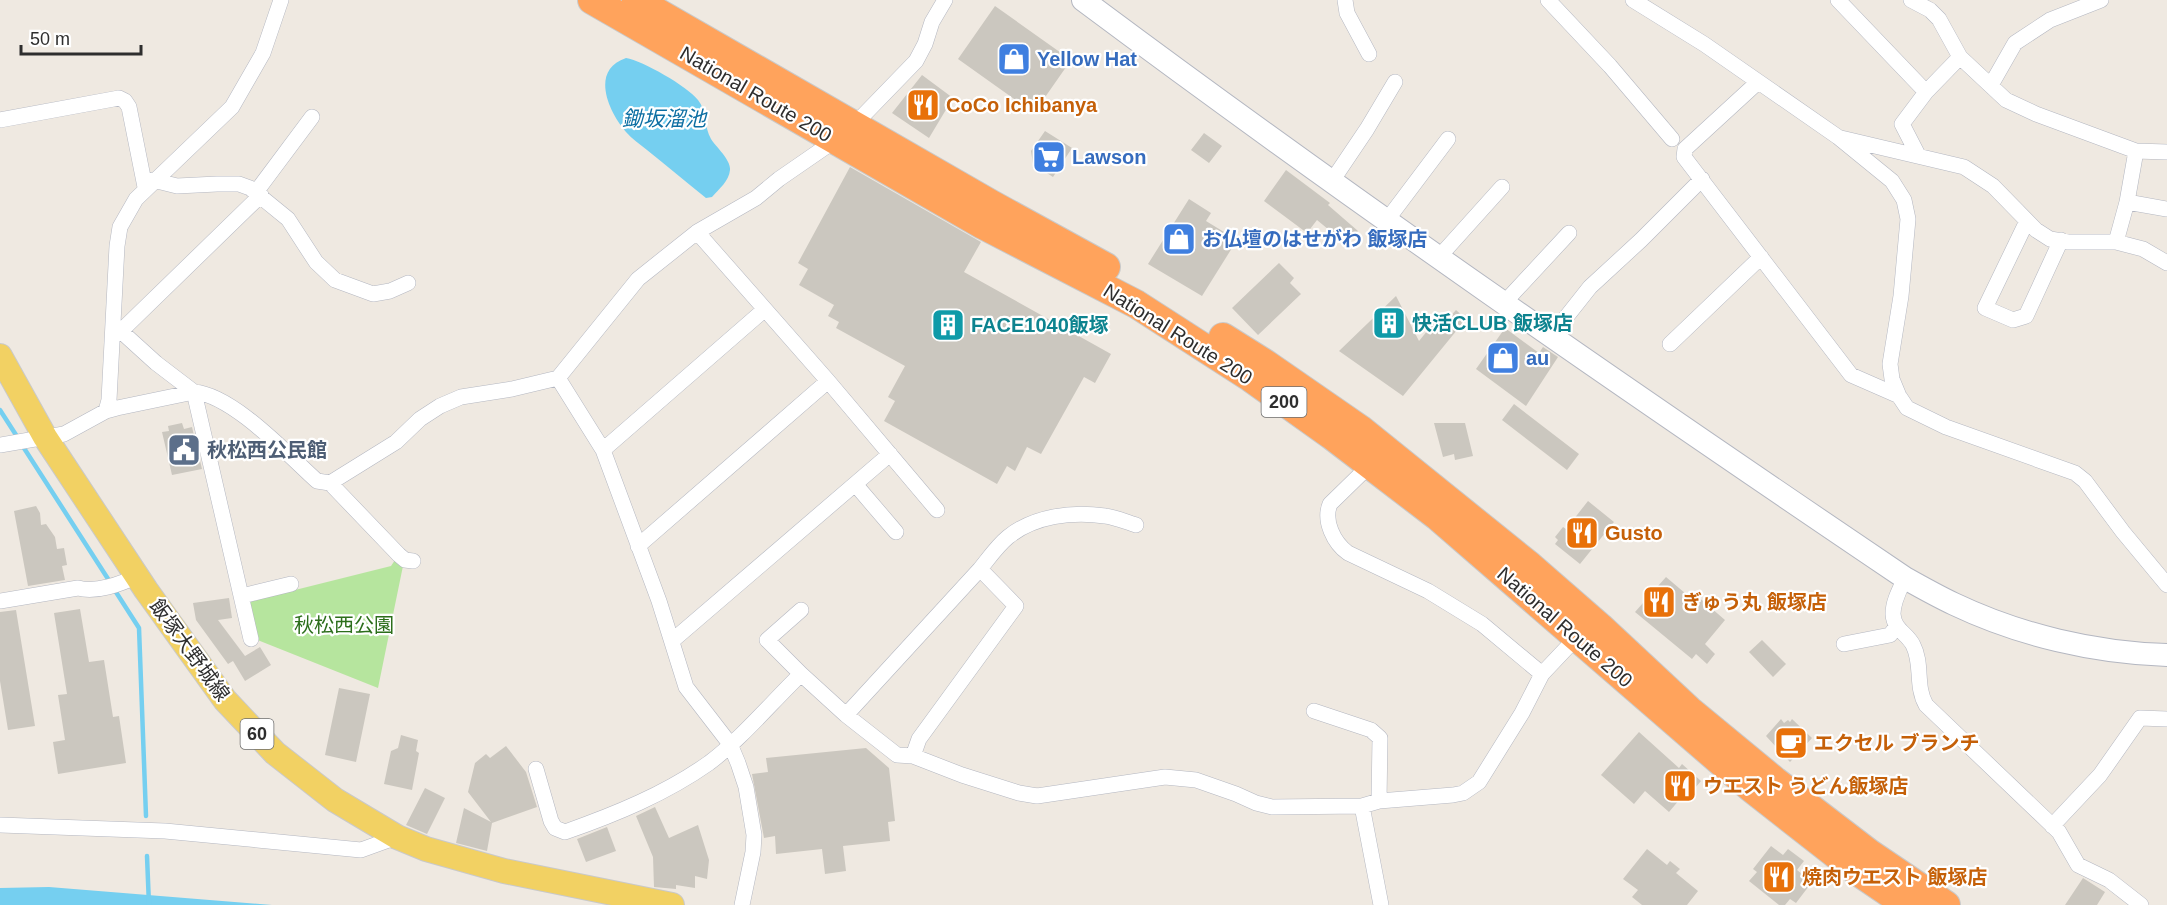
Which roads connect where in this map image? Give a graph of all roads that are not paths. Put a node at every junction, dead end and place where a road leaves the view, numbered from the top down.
1 (281, 0) edge
2 (592, 0) edge
3 (636, 0) edge
4 (945, 0) edge
5 (1083, 0) edge
6 (1345, 0) edge
7 (1548, 0) edge
8 (1634, 0) edge
9 (1838, 0) edge
10 (1911, 0) edge
11 (2101, 0) edge
12 (1369, 54) dead end
13 (1960, 57) junction
14 (1395, 82) dead end
15 (1758, 82) junction
16 (1991, 85) junction
17 (1926, 92) junction
18 (312, 117) dead end
19 (0, 120) edge
20 (845, 132) junction
21 (1838, 137) junction
22 (1448, 139) dead end
23 (1672, 139) dead end
24 (2136, 151) junction
25 (2167, 152) edge
26 (1918, 155) junction
27 (1701, 179) junction
28 (1332, 182) junction
29 (149, 184) junction
30 (1502, 187) dead end
31 (259, 194) junction
32 (2127, 202) junction
33 (2167, 209) edge
34 (1387, 220) junction
35 (2027, 221) junction
36 (697, 232) junction
37 (1569, 233) dead end
38 (2061, 240) junction
39 (2116, 242) junction
40 (1439, 257) junction
41 (1761, 257) junction
42 (2167, 263) edge
43 (408, 283) dead end
44 (1504, 303) junction
45 (764, 310) junction
46 (117, 327) junction
47 (1552, 336) junction
48 (1670, 344) dead end
49 (0, 356) edge
50 (558, 378) junction
51 (828, 381) junction
52 (194, 392) junction
53 (1899, 396) junction
54 (106, 411) junction
55 (40, 437) junction
56 (6, 444) edge
57 (603, 450) junction
58 (890, 454) junction
59 (1370, 465) junction
60 (330, 483) junction
61 (855, 484) junction
62 (937, 510) dead end
63 (1136, 525) dead end
64 (896, 532) dead end
65 (638, 546) junction
66 (413, 561) dead end
67 (980, 568) junction
68 (1905, 578) junction
69 (132, 579) junction
70 (291, 584) dead end
71 (2167, 585) edge
72 (242, 596) junction
73 (0, 601) edge
74 (801, 610) dead end
75 (1896, 627) junction
76 (1576, 638) junction
77 (251, 639) dead end
78 (672, 641) junction
79 (1844, 644) dead end
80 (2167, 655) edge
81 (801, 674) junction
82 (1542, 674) junction
83 (1314, 711) dead end
84 (846, 715) junction
85 (2167, 719) edge
86 (730, 744) junction
87 (913, 756) junction
88 (536, 769) dead end
89 (1379, 801) junction
90 (1362, 806) junction
91 (0, 825) edge
92 (2052, 826) junction
93 (397, 837) junction
94 (672, 905) edge
95 (742, 905) edge
96 (1382, 905) edge
97 (1907, 905) edge
98 (1946, 905) edge
99 (2141, 905) edge

1 - 29 street
2 - 20 highway, National Route 200 / 200
3 - 20 highway, National Route 200 / 200
4 - 20 street
5 - 28 street
6 - 12 street
7 - 23 street
8 - 15 street
9 - 17 street
10 - 13 street
11 - 16 street
13 - 16 street
13 - 17 street
14 - 28 street
15 - 21 street
15 - 27 street
16 - 24 street
17 - 26 street
18 - 31 street
19 - 29 street
20 - 36 street
20 - 59 highway, National Route 200 / 200
20 - 98 highway, National Route 200 / 200
21 - 26 street
21 - 53 street
22 - 34 street
24 - 25 street
24 - 32 street
26 - 35 street
27 - 41 street
27 - 47 street
28 - 34 street
29 - 31 street
29 - 46 street
30 - 40 street
31 - 43 street
31 - 46 street
32 - 33 street
32 - 39 street
34 - 40 street
35 - 38 street
35 - 38 street
36 - 45 street
36 - 50 street
37 - 44 street
38 - 39 street
39 - 42 street
40 - 44 street
41 - 48 street
41 - 53 street
44 - 47 street
45 - 51 street
45 - 57 street
46 - 52 street
46 - 54 street
47 - 68 street
49 - 55 main road, 飯塚大野城線 / 60
50 - 57 street
50 - 60 street
51 - 58 street
51 - 65 street
52 - 54 street
52 - 60 street
52 - 72 street
53 - 71 street
54 - 55 street
55 - 56 street
55 - 69 main road, 飯塚大野城線 / 60
57 - 65 street
58 - 61 street
58 - 62 street
59 - 76 highway, National Route 200 / 200
59 - 82 street
60 - 66 street
61 - 64 street
61 - 78 street
63 - 67 street
65 - 78 street
67 - 84 street
67 - 87 street
68 - 75 street
68 - 80 street
69 - 73 street
69 - 93 main road, 飯塚大野城線 / 60
70 - 72 street
72 - 77 street
74 - 81 street
75 - 79 street
75 - 92 street
76 - 82 street
76 - 97 highway, National Route 200 / 200
78 - 86 street
81 - 84 street
81 - 86 street
82 - 89 street
83 - 89 street
84 - 87 street
85 - 92 street
86 - 88 street
86 - 95 street
87 - 90 street
89 - 90 street
90 - 96 street
91 - 93 street
92 - 99 street
93 - 94 main road, 飯塚大野城線 / 60

